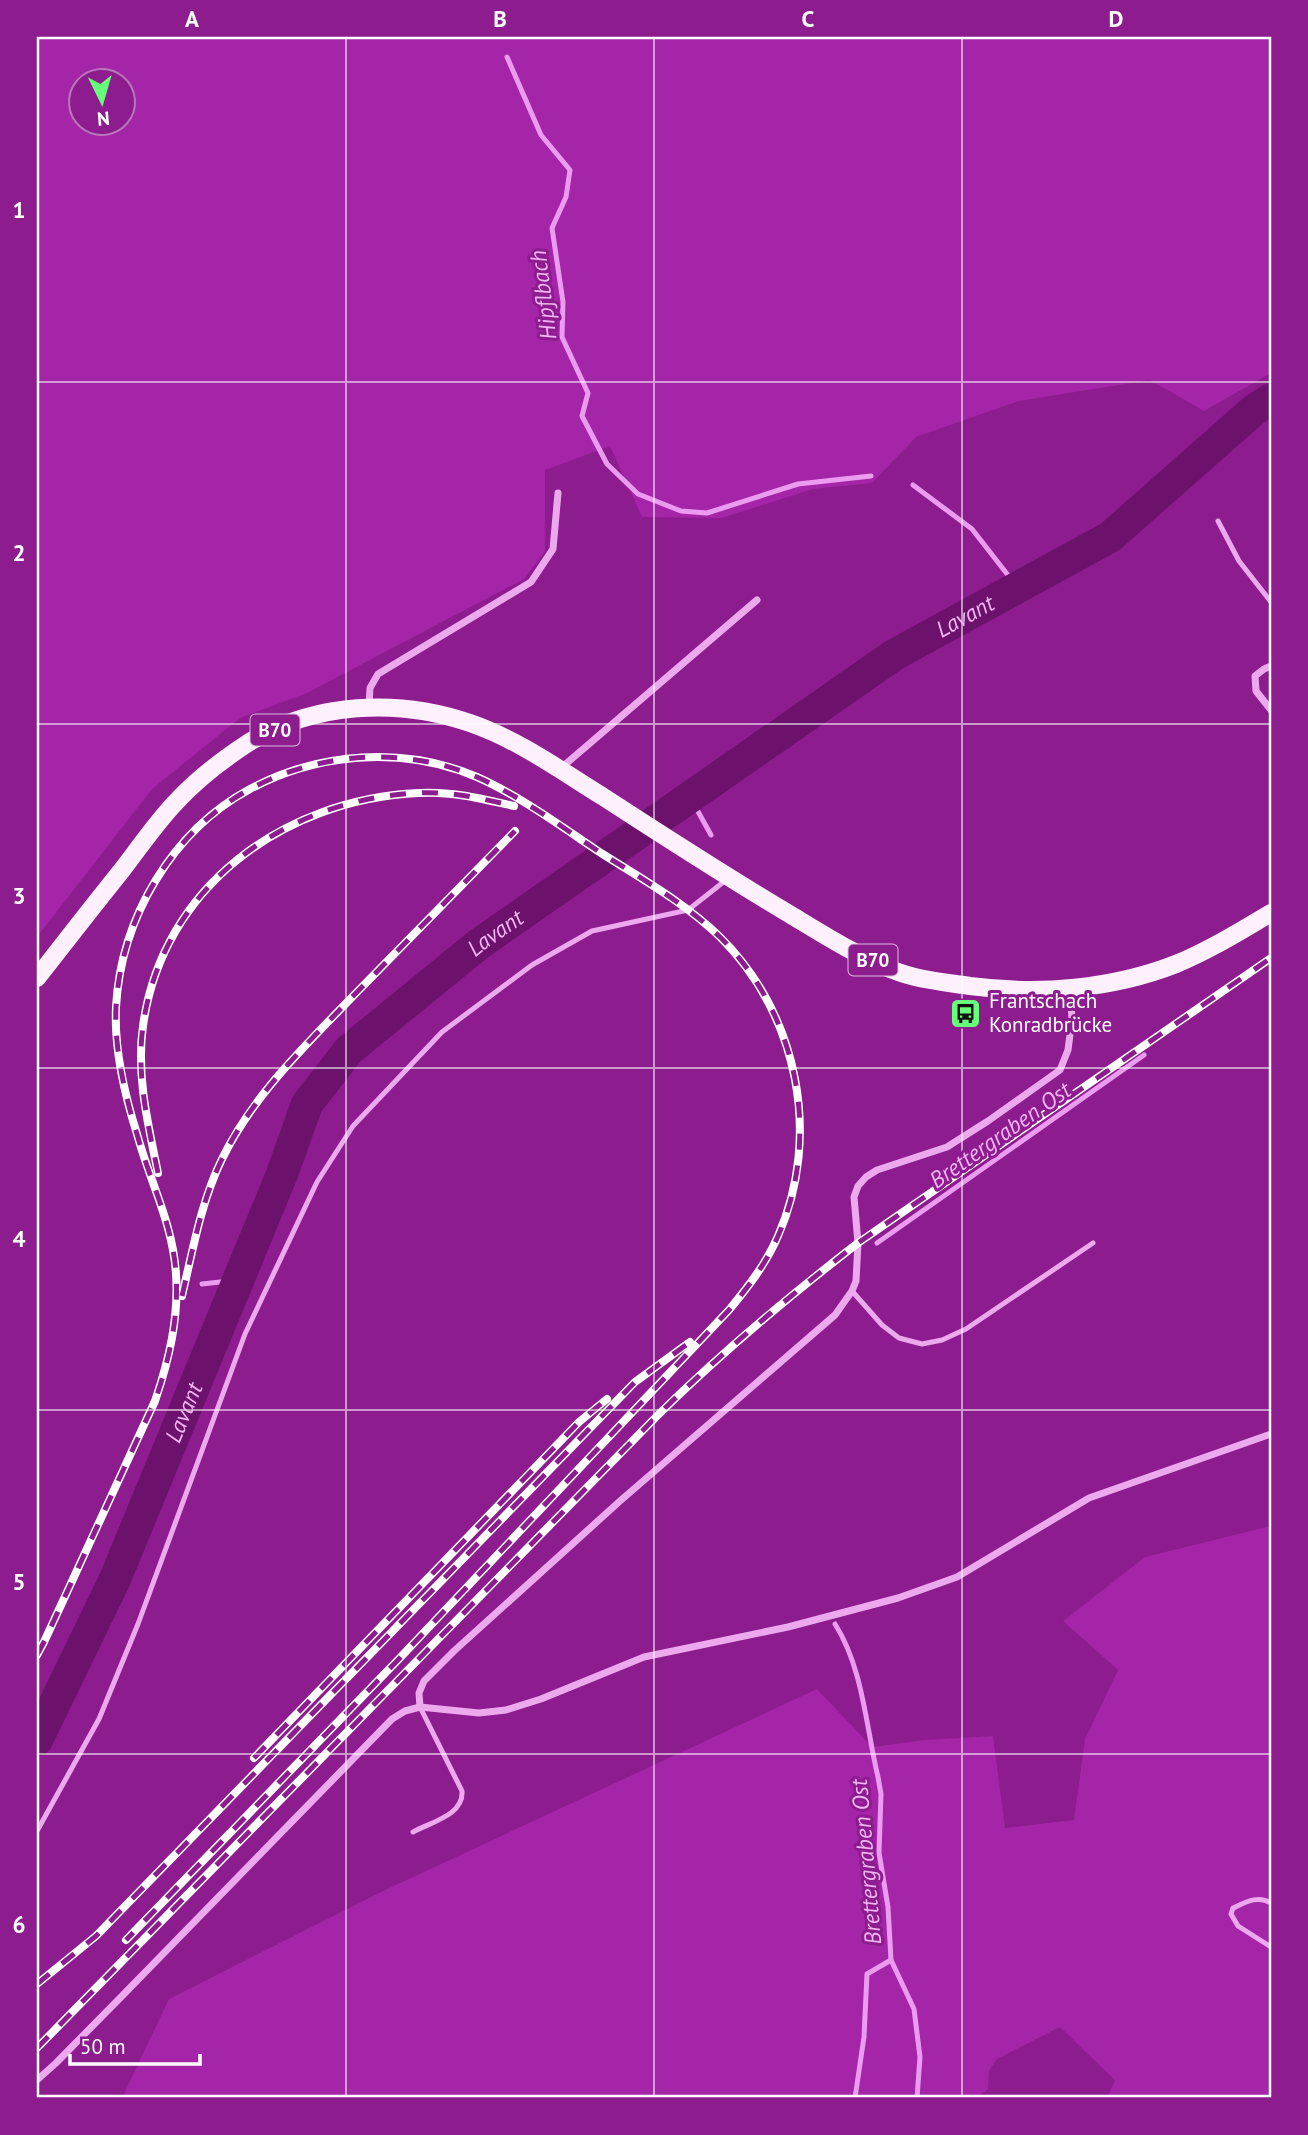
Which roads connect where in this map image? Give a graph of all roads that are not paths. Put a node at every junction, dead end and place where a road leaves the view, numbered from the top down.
1 (558, 494) dead end
2 (1218, 521) dead end
3 (757, 600) dead end
4 (1271, 602) edge
5 (1271, 666) edge
6 (369, 707) junction
7 (1271, 710) edge
8 (560, 769) junction
9 (728, 878) junction
10 (1271, 913) edge
11 (37, 978) edge
12 (1070, 988) junction
13 (1093, 1243) dead end
14 (852, 1292) junction
15 (1271, 1434) edge
16 (420, 1707) junction
17 (37, 1831) edge
18 (413, 1832) dead end
19 (1271, 1903) edge
20 (1271, 1947) edge
21 (37, 2080) edge

1 - 6 street
2 - 4 lane
3 - 8 street
5 - 7 street
6 - 8 main road, B70
6 - 11 main road, B70
8 - 9 main road, B70
9 - 12 main road, B70
9 - 17 lane
10 - 12 main road, B70
12 - 14 street
13 - 14 lane
14 - 16 street
15 - 16 street
16 - 18 lane
16 - 21 street
19 - 20 lane

